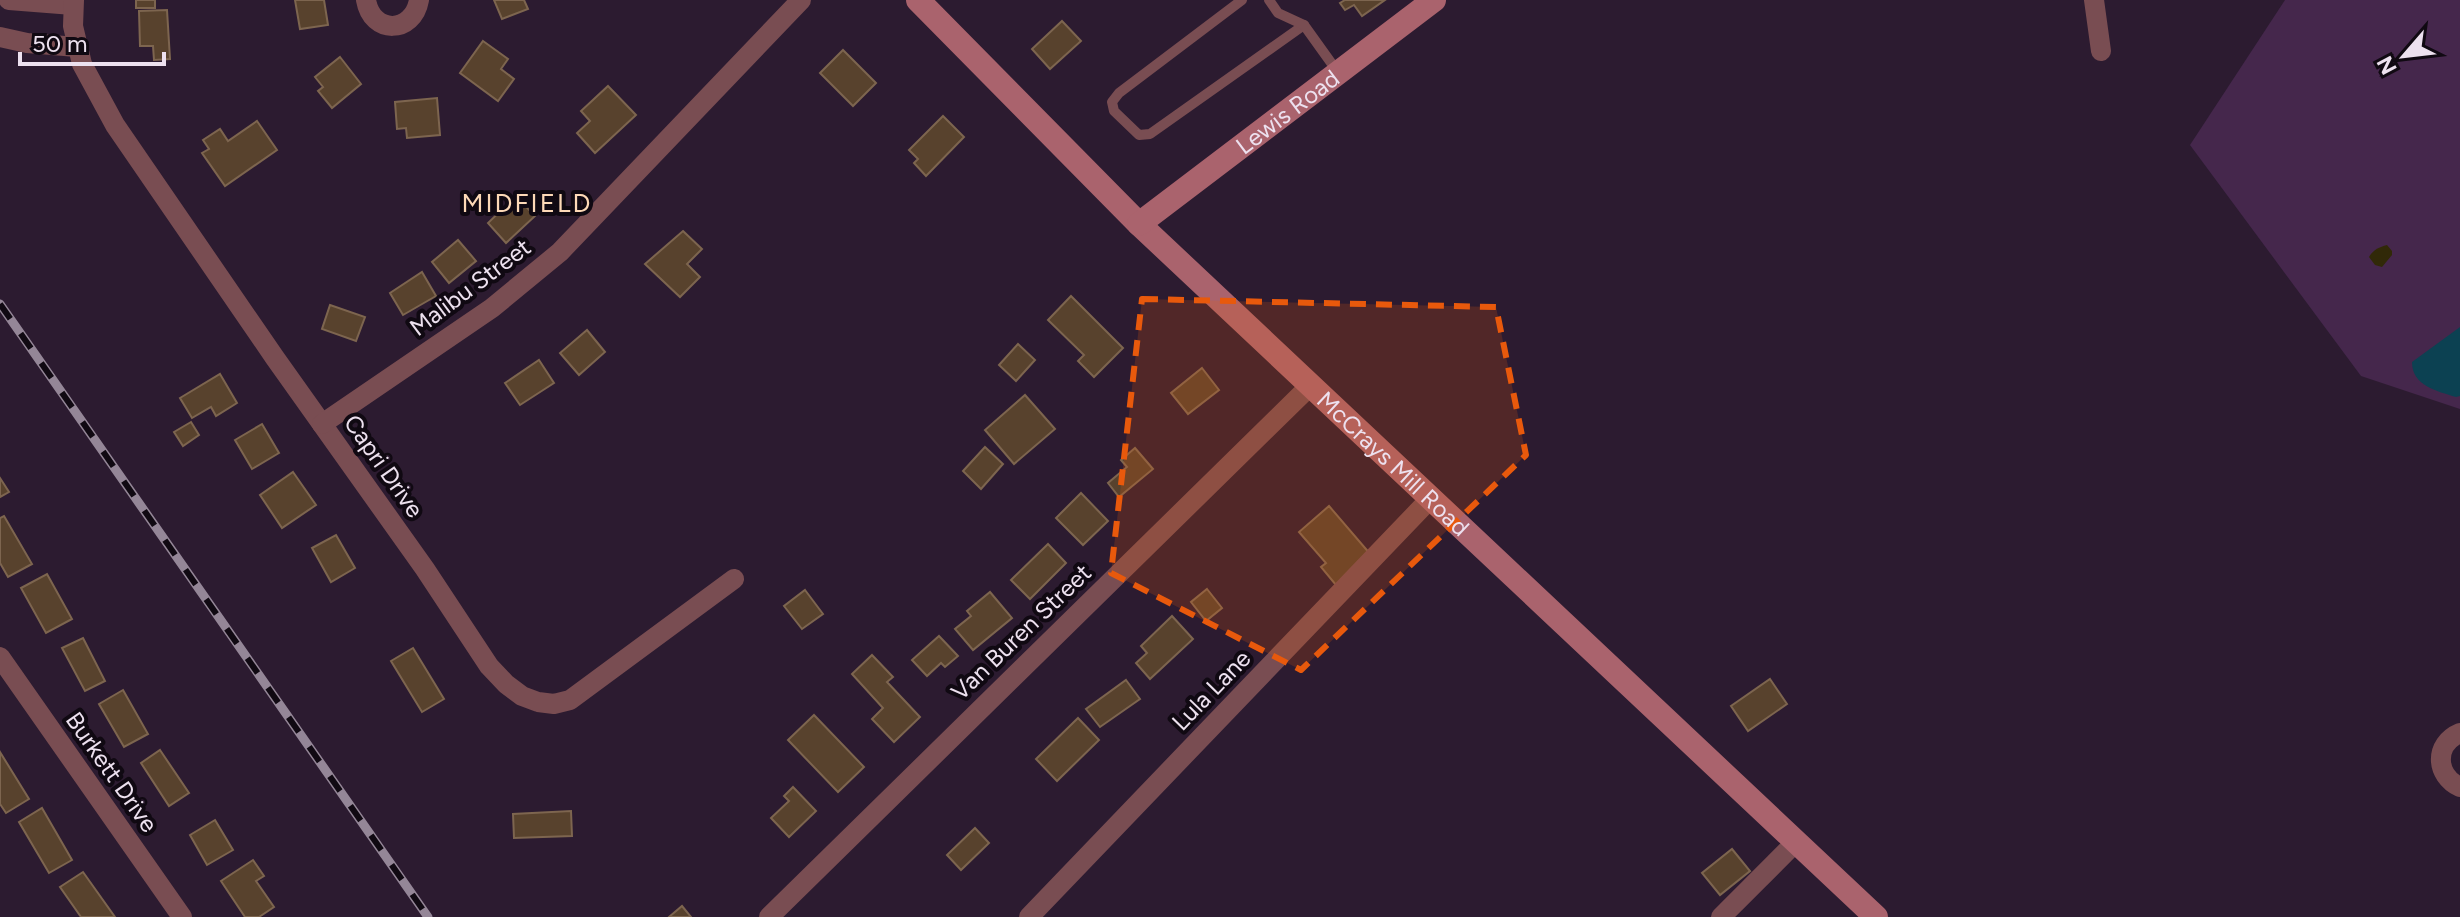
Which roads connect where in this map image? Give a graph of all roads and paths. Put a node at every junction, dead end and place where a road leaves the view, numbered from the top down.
1 (4, 0) edge
2 (366, 0) edge
3 (419, 0) edge
4 (801, 0) edge
5 (918, 0) edge
6 (1242, 0) edge
7 (1269, 0) edge
8 (1434, 0) edge
9 (2094, 0) edge
10 (73, 3) edge
11 (1304, 25) junction
12 (0, 37) edge
13 (77, 47) junction
14 (2101, 51) dead end
15 (1339, 73) junction
16 (1139, 224) junction
17 (1311, 385) junction
18 (322, 424) junction
19 (1431, 498) junction
20 (734, 579) dead end
21 (0, 657) edge
22 (2460, 733) edge
23 (2460, 787) edge
24 (1796, 842) junction
25 (182, 917) edge
26 (769, 917) edge
27 (1029, 917) edge
28 (1721, 917) edge
29 (1876, 917) edge

1 - 10 street, Capri Drive
2 - 3 street
4 - 18 street, Malibu Street
5 - 16 street, McCrays Mill Road
6 - 11 lane
7 - 11 lane
8 - 15 street, Lewis Road
9 - 14 street
10 - 13 street, Capri Drive
11 - 15 lane
12 - 13 street
13 - 18 street, Capri Drive
15 - 16 street, Lewis Road
16 - 17 street, McCrays Mill Road
17 - 19 street, McCrays Mill Road
17 - 26 street, Van Buren Street
18 - 20 street, Capri Drive
19 - 24 street, McCrays Mill Road
19 - 27 street, Lula Lane
21 - 25 street, Burkett Drive
22 - 23 street
24 - 28 street
24 - 29 street, McCrays Mill Road

